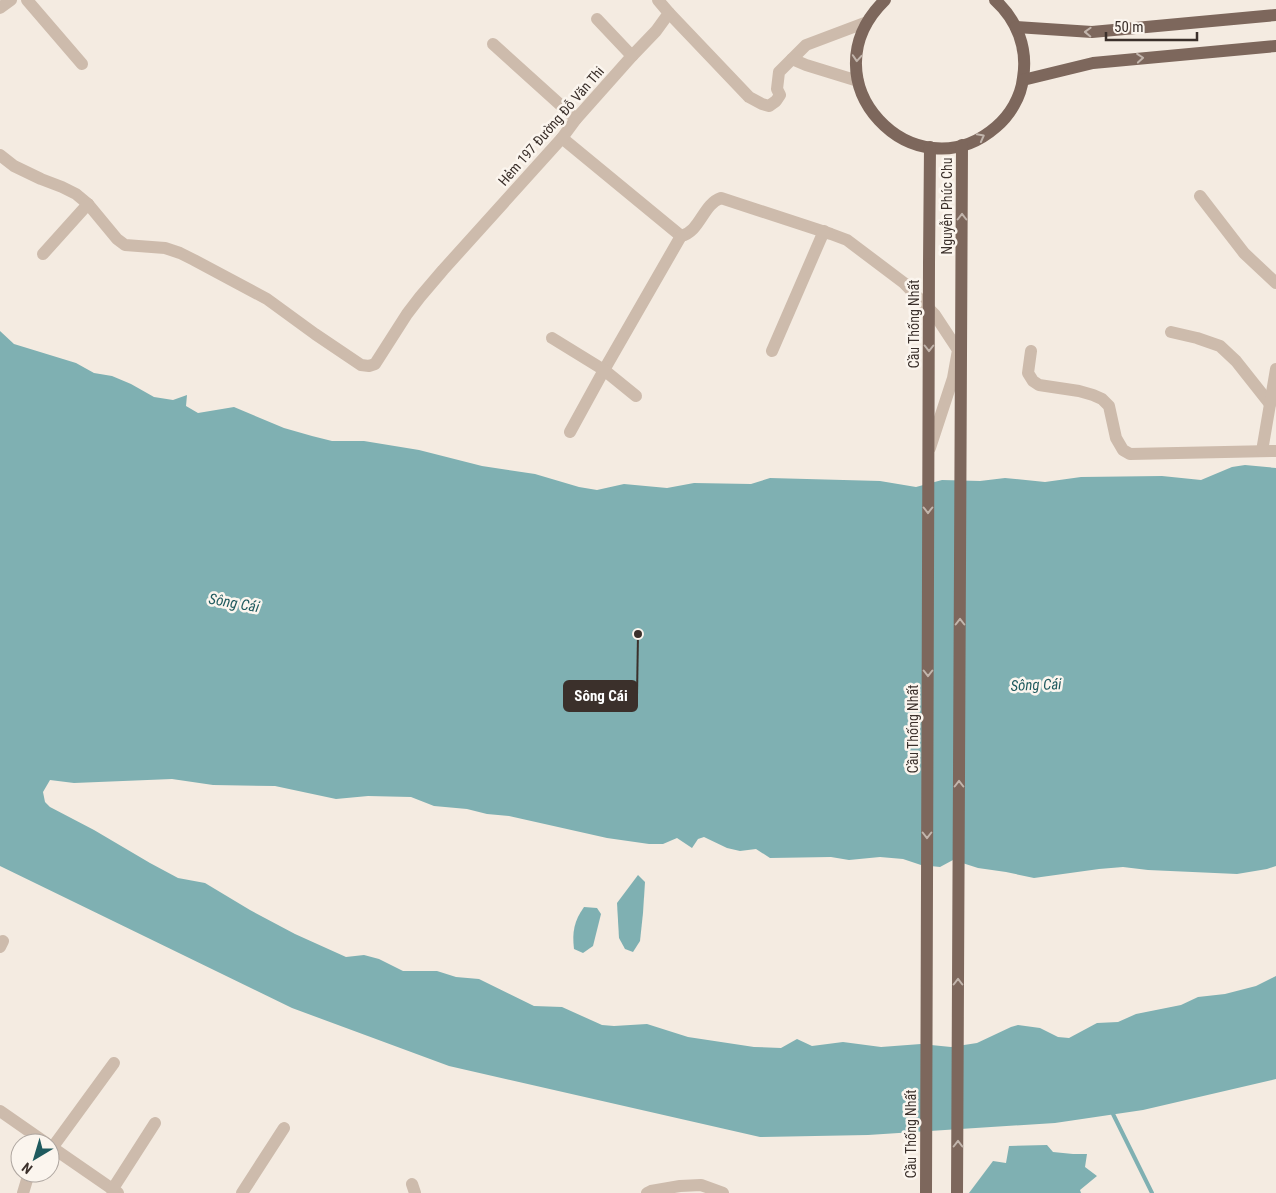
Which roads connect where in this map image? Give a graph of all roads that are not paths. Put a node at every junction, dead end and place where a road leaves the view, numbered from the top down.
1 (11, 0) edge
2 (26, 0) edge
3 (658, 0) edge
4 (885, 0) edge
5 (995, 0) edge
6 (0, 8) edge
7 (669, 13) junction
8 (1276, 15) edge
9 (597, 19) dead end
10 (867, 22) junction
11 (1016, 27) junction
12 (493, 44) dead end
13 (1276, 46) edge
14 (632, 56) junction
15 (792, 59) junction
16 (82, 64) dead end
17 (1023, 80) junction
18 (858, 81) junction
19 (576, 119) junction
20 (562, 138) junction
21 (962, 145) junction
22 (930, 147) junction
23 (0, 154) edge
24 (1200, 196) dead end
25 (88, 204) junction
26 (824, 231) junction
27 (682, 236) junction
28 (43, 254) dead end
29 (929, 264) joint
30 (1276, 282) edge
31 (1171, 332) dead end
32 (552, 338) dead end
33 (772, 352) dead end
34 (1030, 352) dead end
35 (604, 370) junction
36 (1276, 370) edge
37 (636, 396) dead end
38 (1270, 404) junction
39 (570, 432) dead end
40 (1262, 451) junction
41 (1276, 451) edge
42 (926, 459) dead end
43 (114, 1063) dead end
44 (0, 1111) edge
45 (155, 1123) dead end
46 (284, 1128) dead end
47 (30, 1133) edge
48 (54, 1133) edge
49 (60, 1154) edge
50 (115, 1191) edge
51 (242, 1193) edge
52 (647, 1193) edge
53 (723, 1193) edge
54 (926, 1193) edge
55 (957, 1193) edge

1 - 6 street
2 - 16 street
3 - 7 street
4 - 10 main road
5 - 11 main road
7 - 14 street, Hẻm 197 Đường Đỗ Văn Thi
7 - 15 street
8 -> 11 main road
9 - 14 street
10 - 15 street
10 -> 18 main road
11 - 17 main road
12 - 19 street
17 -> 13 main road
14 - 19 street, Hẻm 197 Đường Đỗ Văn Thi
15 - 18 street
21 -> 17 main road
18 - 22 main road
19 - 20 street, Hẻm 197 Đường Đỗ Văn Thi
20 - 25 street, Hẻm 197 Đường Đỗ Văn Thi
20 - 27 street
21 - 22 main road
55 -> 21 main road, Nguyễn Phúc Chu
22 - 29 main road, Nguyễn Phúc Chu
23 - 25 street
24 - 30 street
25 - 28 street
26 - 27 street
26 - 33 street
26 - 42 street
27 - 35 street
29 -> 54 main road, Cầu Thống Nhất, bridge
31 - 38 street
32 - 35 street
34 - 40 street
35 - 37 street
35 - 39 street
36 - 38 street
38 - 40 street
40 - 41 street
43 - 48 street
44 - 47 street
45 - 50 street
46 - 51 street
49 - 50 street
52 - 53 street

